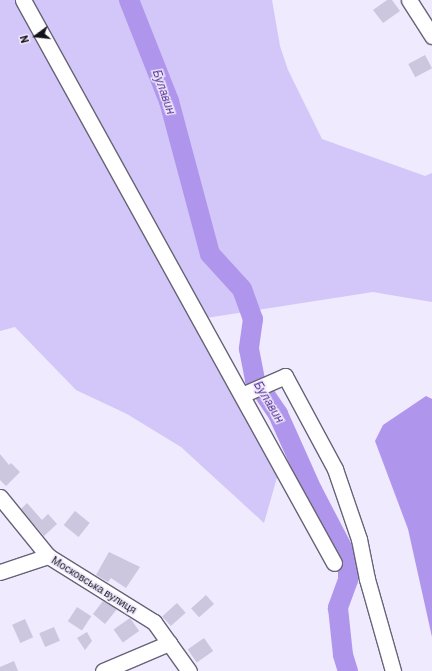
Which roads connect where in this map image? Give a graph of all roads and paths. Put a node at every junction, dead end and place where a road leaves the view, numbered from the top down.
1 (23, 0) edge
2 (409, 0) edge
3 (432, 36) edge
4 (246, 393) junction
5 (0, 497) edge
6 (48, 556) junction
7 (334, 563) dead end
8 (0, 572) edge
9 (169, 643) junction
10 (103, 671) edge
11 (189, 671) edge
12 (393, 671) edge

1 - 4 street
2 - 3 street
4 - 7 street
4 - 12 street
5 - 6 street, Московська вулиця
6 - 8 street
6 - 9 street, Московська вулиця
9 - 10 street
9 - 11 street, Московська вулиця

